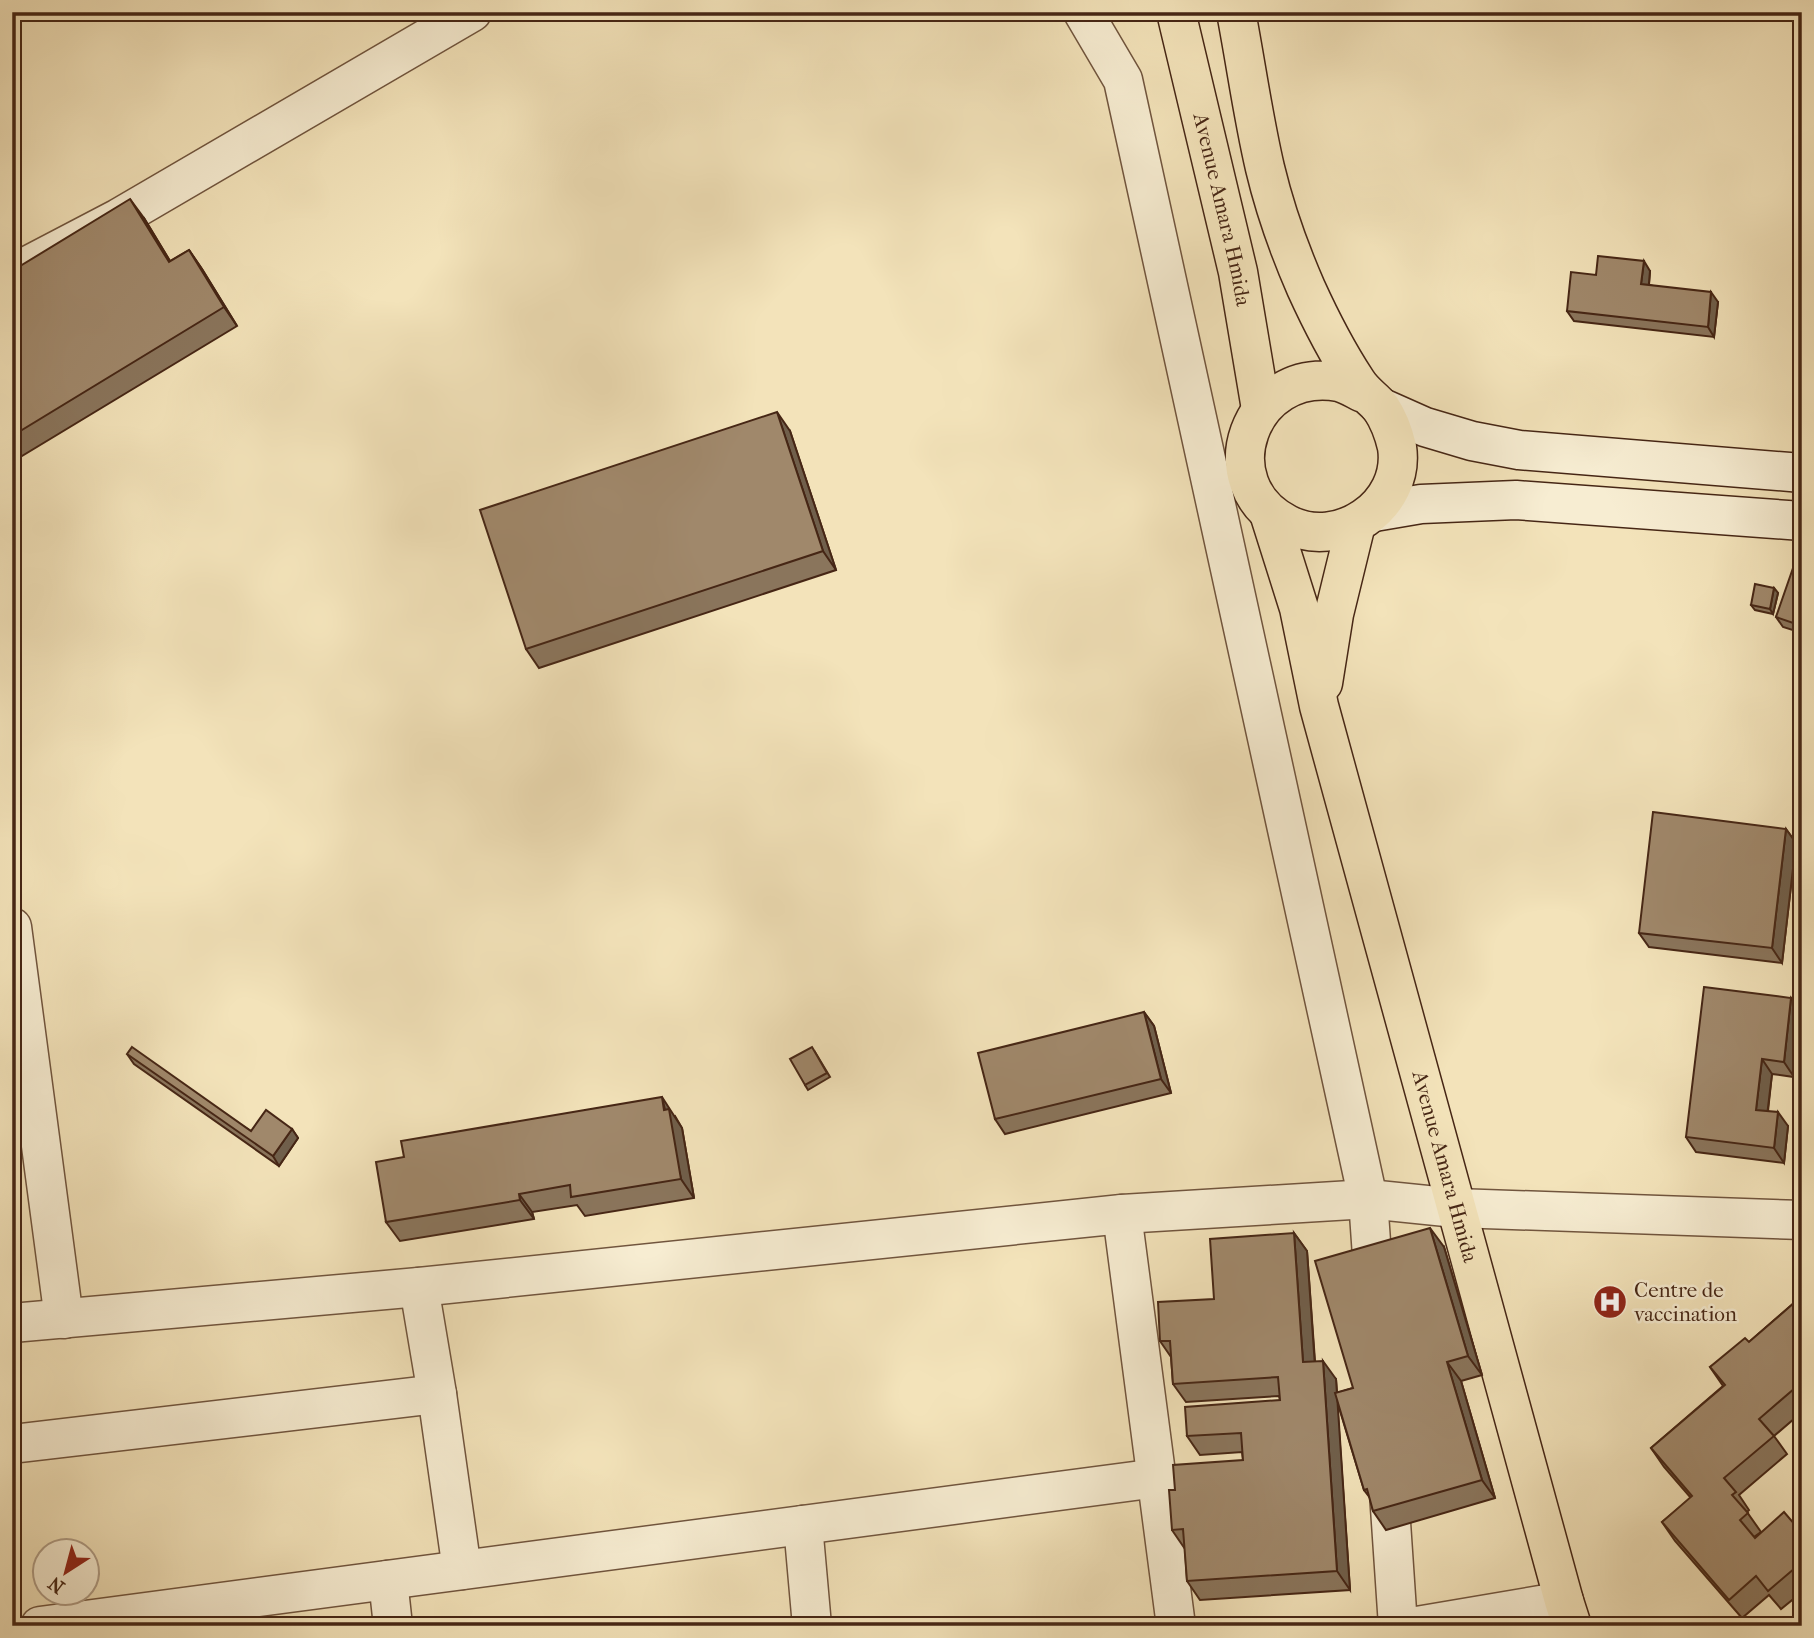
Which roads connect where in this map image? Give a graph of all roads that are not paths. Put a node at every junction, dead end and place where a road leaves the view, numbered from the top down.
1 (472, 12) edge
2 (1083, 12) edge
3 (1176, 12) edge
4 (1236, 12) edge
5 (12, 274) edge
6 (1372, 400) junction
7 (1261, 410) junction
8 (1802, 472) edge
9 (1214, 499) junction
10 (1260, 499) junction
11 (1365, 518) junction
12 (1802, 522) edge
13 (1319, 706) junction
14 (12, 927) edge
15 (1368, 1199) junction
16 (1456, 1208) junction
17 (1122, 1213) junction
18 (1802, 1220) edge
19 (419, 1287) junction
20 (64, 1318) junction
21 (12, 1323) edge
22 (1377, 1336) edge
23 (437, 1394) junction
24 (12, 1444) edge
25 (1385, 1447) edge
26 (1157, 1478) junction
27 (803, 1525) junction
28 (462, 1570) junction
29 (388, 1580) junction
30 (1568, 1613) edge
31 (40, 1626) edge
32 (393, 1626) edge
33 (812, 1626) edge
34 (1176, 1626) edge
35 (1398, 1626) edge
36 (1417, 1626) edge

1 - 5 street
2 - 9 street
3 - 7 main road, Avenue Amara Hmida
4 - 6 main road
6 - 7 main road
6 - 8 street
6 - 11 main road
7 - 10 main road
9 - 10 street
9 - 15 street
10 - 11 main road
10 - 13 main road, Avenue Amara Hmida
11 - 12 street
11 - 13 main road, Avenue Amara Hmida
13 - 16 main road, Avenue Amara Hmida
14 - 20 street
15 - 16 street
15 - 17 street
15 - 22 street
16 - 18 street
16 - 30 main road, Avenue Amara Hmida
17 - 19 street
17 - 26 street
19 - 20 street
19 - 23 street
20 - 21 street
23 - 24 street
23 - 28 street
25 - 35 street
26 - 27 street
26 - 34 street
27 - 28 street
27 - 33 street
28 - 29 street
29 - 31 street
29 - 32 street
30 - 36 street

